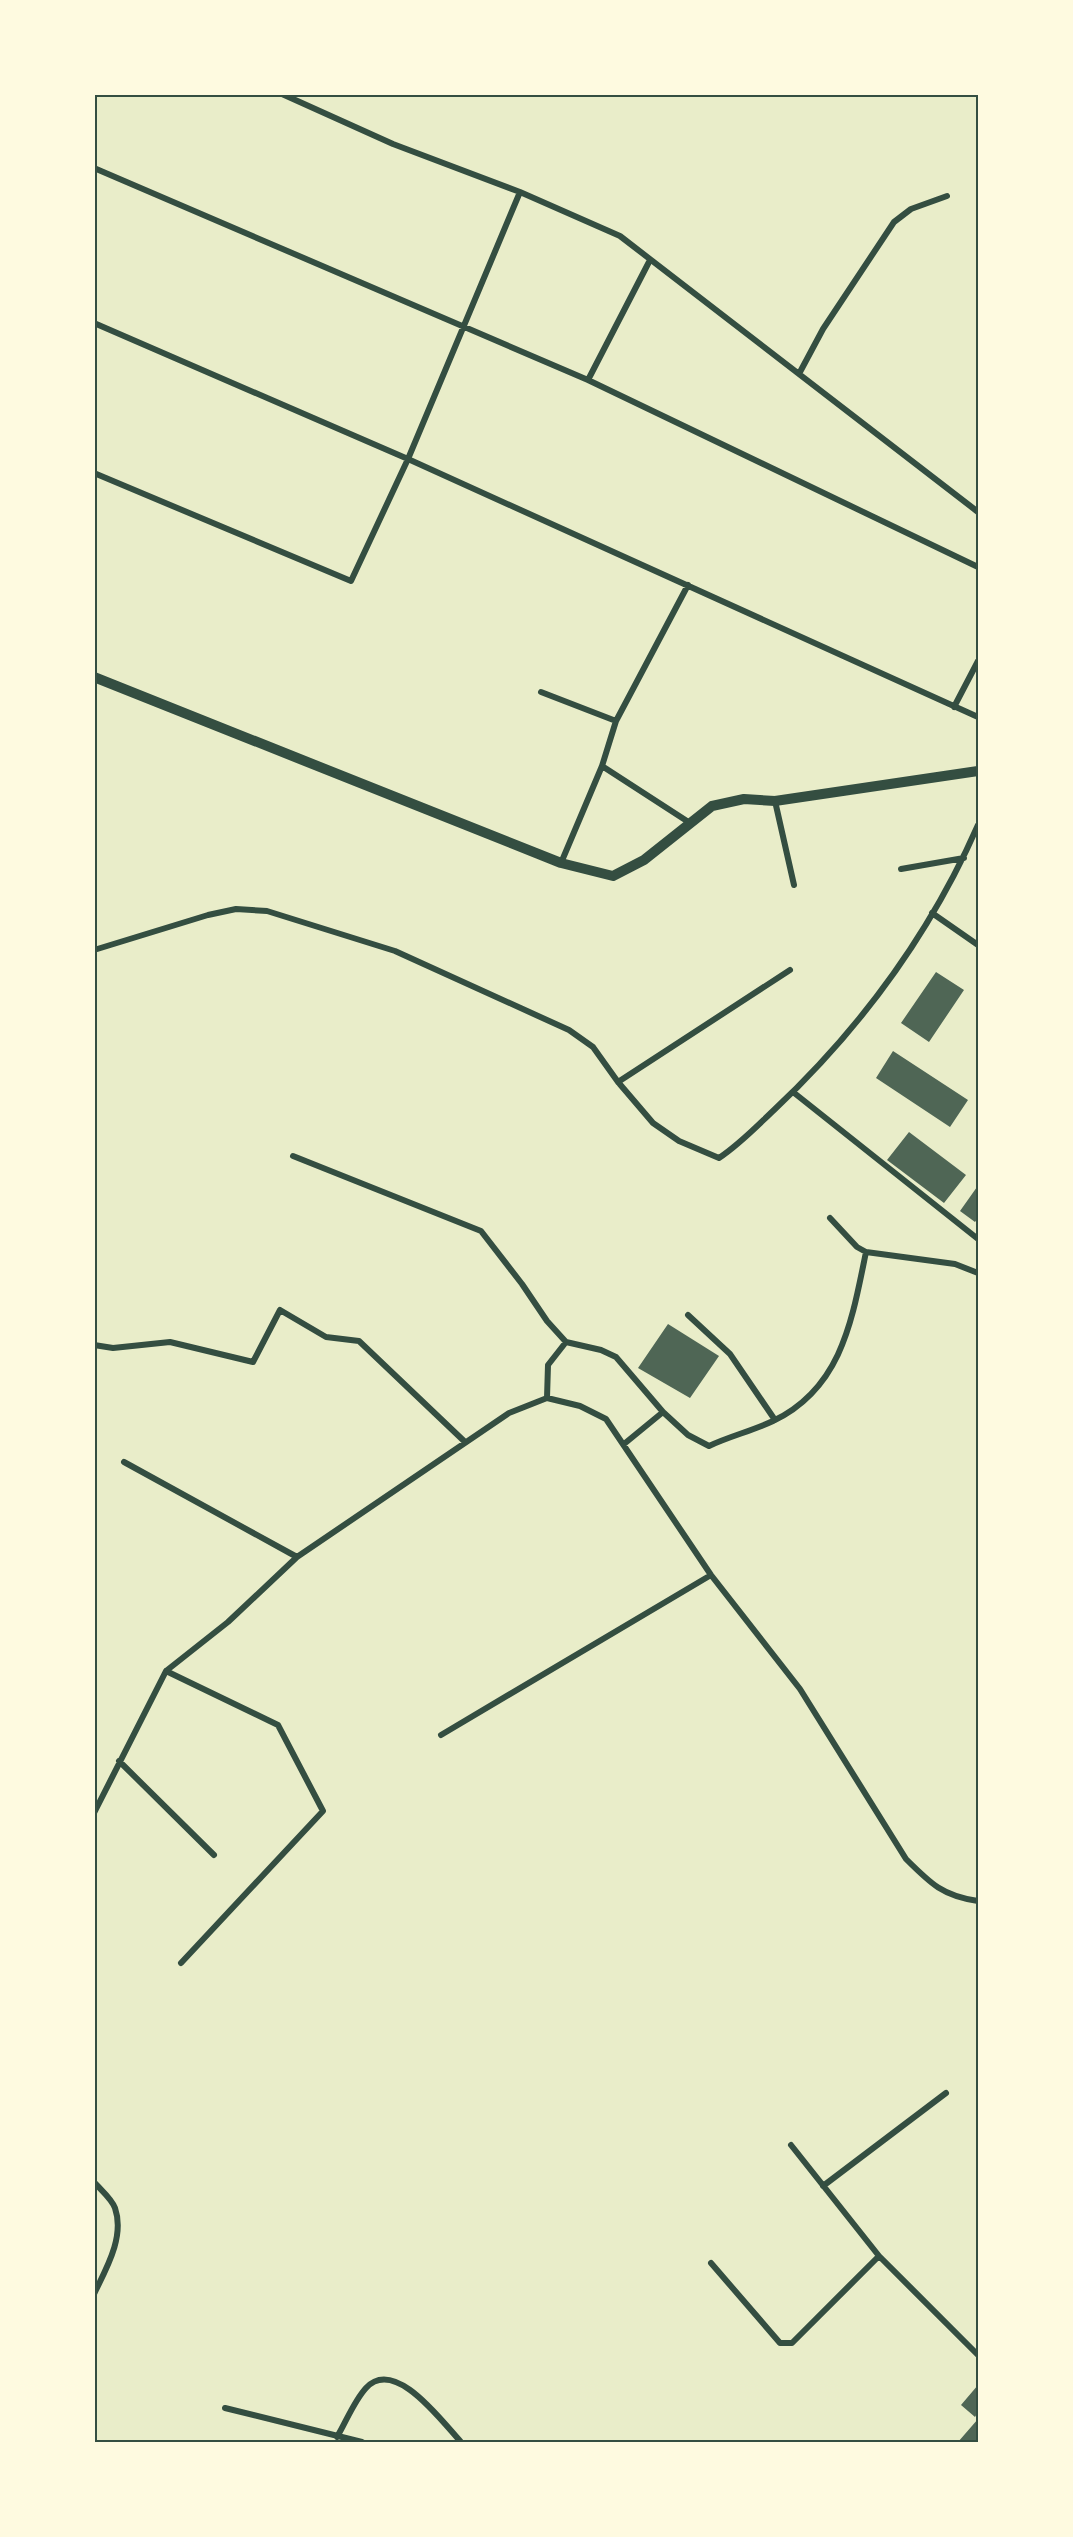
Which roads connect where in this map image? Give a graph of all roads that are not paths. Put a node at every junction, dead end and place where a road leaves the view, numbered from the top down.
1 (282, 94) edge
2 (94, 168) edge
3 (520, 192) junction
4 (947, 196) dead end
5 (650, 260) junction
6 (94, 323) edge
7 (464, 325) junction
8 (800, 372) junction
9 (588, 380) junction
10 (408, 459) junction
11 (94, 473) edge
12 (978, 512) edge
13 (978, 567) edge
14 (688, 585) junction
15 (978, 661) edge
16 (94, 677) edge
17 (541, 692) dead end
18 (954, 707) junction
19 (978, 717) edge
20 (616, 721) junction
21 (602, 766) junction
22 (978, 771) edge
23 (775, 801) junction
24 (690, 823) junction
25 (978, 825) edge
26 (963, 858) junction
27 (561, 863) junction
28 (901, 869) dead end
29 (794, 885) dead end
30 (932, 913) junction
31 (978, 945) edge
32 (94, 950) edge
33 (790, 970) dead end
34 (618, 1082) junction
35 (793, 1092) junction
36 (293, 1156) dead end
37 (830, 1218) dead end
38 (978, 1239) edge
39 (866, 1252) junction
40 (978, 1273) edge
41 (688, 1316) dead end
42 (566, 1342) junction
43 (94, 1345) edge
44 (547, 1398) junction
45 (663, 1412) junction
46 (775, 1420) junction
47 (464, 1442) junction
48 (624, 1444) junction
49 (124, 1462) dead end
50 (297, 1557) junction
51 (711, 1575) junction
52 (165, 1671) junction
53 (441, 1735) dead end
54 (119, 1761) junction
55 (94, 1813) edge
56 (214, 1855) dead end
57 (978, 1900) edge
58 (181, 1963) dead end
59 (946, 2093) dead end
60 (791, 2145) dead end
61 (94, 2182) edge
62 (823, 2186) junction
63 (879, 2256) junction
64 (711, 2263) dead end
65 (94, 2294) edge
66 (978, 2355) edge
67 (225, 2408) dead end
68 (337, 2437) junction
69 (362, 2442) edge
70 (461, 2442) edge

1 - 3 street
2 - 7 street
3 - 5 street
3 - 7 street
4 - 8 street
5 - 8 street
5 - 9 street
6 - 10 street
7 - 9 street
7 - 10 street
8 - 12 street
9 - 13 street
10 - 11 street
10 - 14 street
14 - 18 street
14 - 20 street
15 - 18 street
16 - 27 street
17 - 20 street
18 - 19 street
20 - 21 street
21 - 24 street
21 - 27 street
22 - 23 street
23 - 24 street
23 - 29 street
24 - 27 street
25 - 26 street
26 - 28 street
26 - 30 street
30 - 31 street
30 - 35 street
32 - 34 street
33 - 34 street
34 - 35 street
35 - 38 street
36 - 42 street
37 - 39 street
39 - 40 street
39 - 46 street
41 - 46 street
42 - 44 street
42 - 45 street
43 - 47 street
44 - 47 street
44 - 48 street
45 - 46 street
45 - 48 street
47 - 50 street
48 - 51 street
49 - 50 street
50 - 52 street
51 - 53 street
51 - 57 street
52 - 54 street
52 - 58 street
54 - 55 street
54 - 56 street
59 - 62 street
60 - 62 street
61 - 65 street
62 - 63 street
63 - 64 street
63 - 66 street
67 - 68 street
68 - 69 street
68 - 70 street

